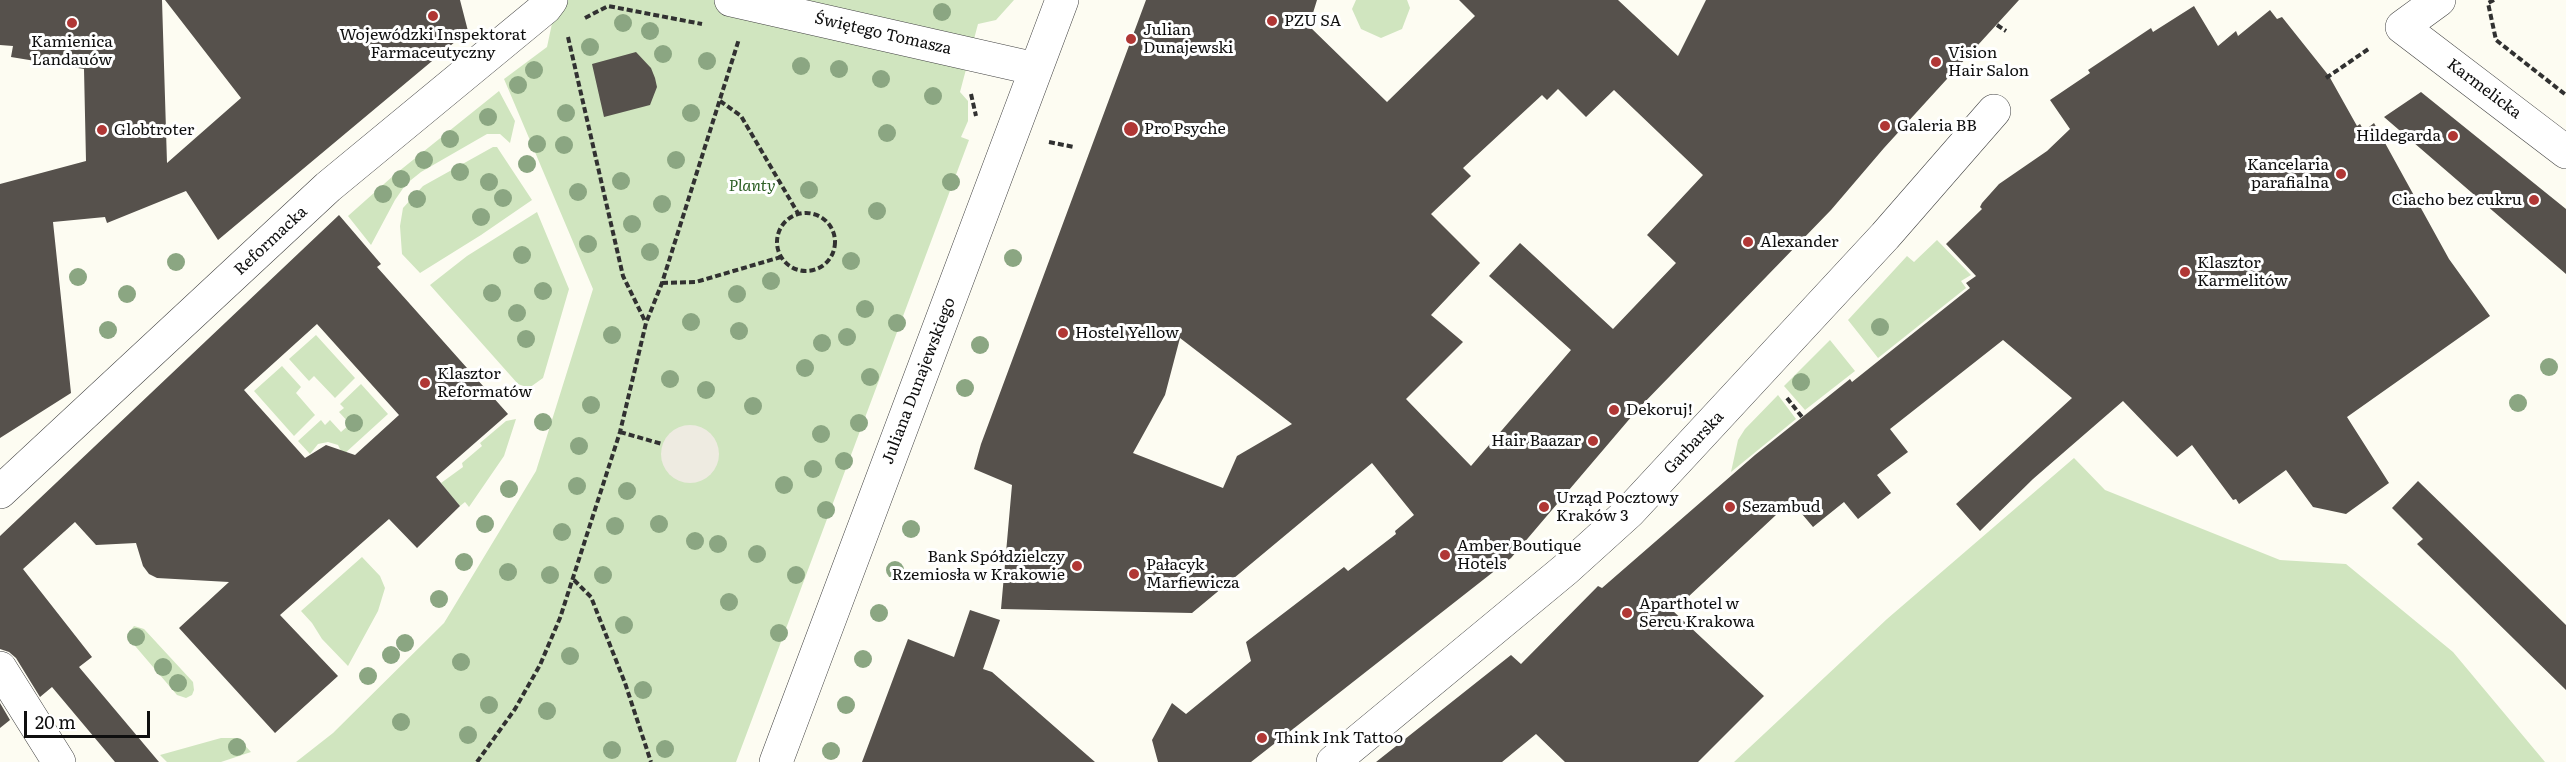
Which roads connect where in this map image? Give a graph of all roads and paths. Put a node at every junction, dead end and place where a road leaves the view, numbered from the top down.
1 (1062, 0) edge
2 (2439, 0) edge
3 (2494, 0) edge
4 (740, 2) edge
5 (559, 14) edge
6 (1997, 25) dead end
7 (2006, 31) dead end
8 (2370, 48) dead end
9 (1036, 69) junction
10 (2326, 78) dead end
11 (2566, 95) edge
12 (720, 101) junction
13 (1994, 111) dead end
14 (2566, 152) edge
15 (799, 215) junction
16 (781, 257) junction
17 (662, 283) junction
18 (646, 322) junction
19 (1783, 394) dead end
20 (1802, 417) dead end
21 (620, 432) junction
22 (662, 444) dead end
23 (6, 477) edge
24 (574, 580) junction
25 (0, 668) edge
26 (59, 762) edge
27 (477, 762) edge
28 (651, 762) edge
29 (776, 762) edge
30 (1333, 762) edge

1 - 9 street, Juliana Dunajewskiego
2 - 14 street, Karmelicka
3 - 11 path
4 - 9 street, Świętego Tomasza
4 - 12 path
5 - 18 path
5 - 23 street, Reformacka
6 - 7 path
8 - 10 path
9 - 29 street, Juliana Dunajewskiego
12 - 15 path
12 - 17 path
13 - 30 street, Garbarska
15 - 16 path
15 - 16 path
16 - 17 path
17 - 18 path
18 - 21 path
19 - 20 path
21 - 22 path
21 - 24 path
24 - 27 path
24 - 28 path
25 - 26 street

